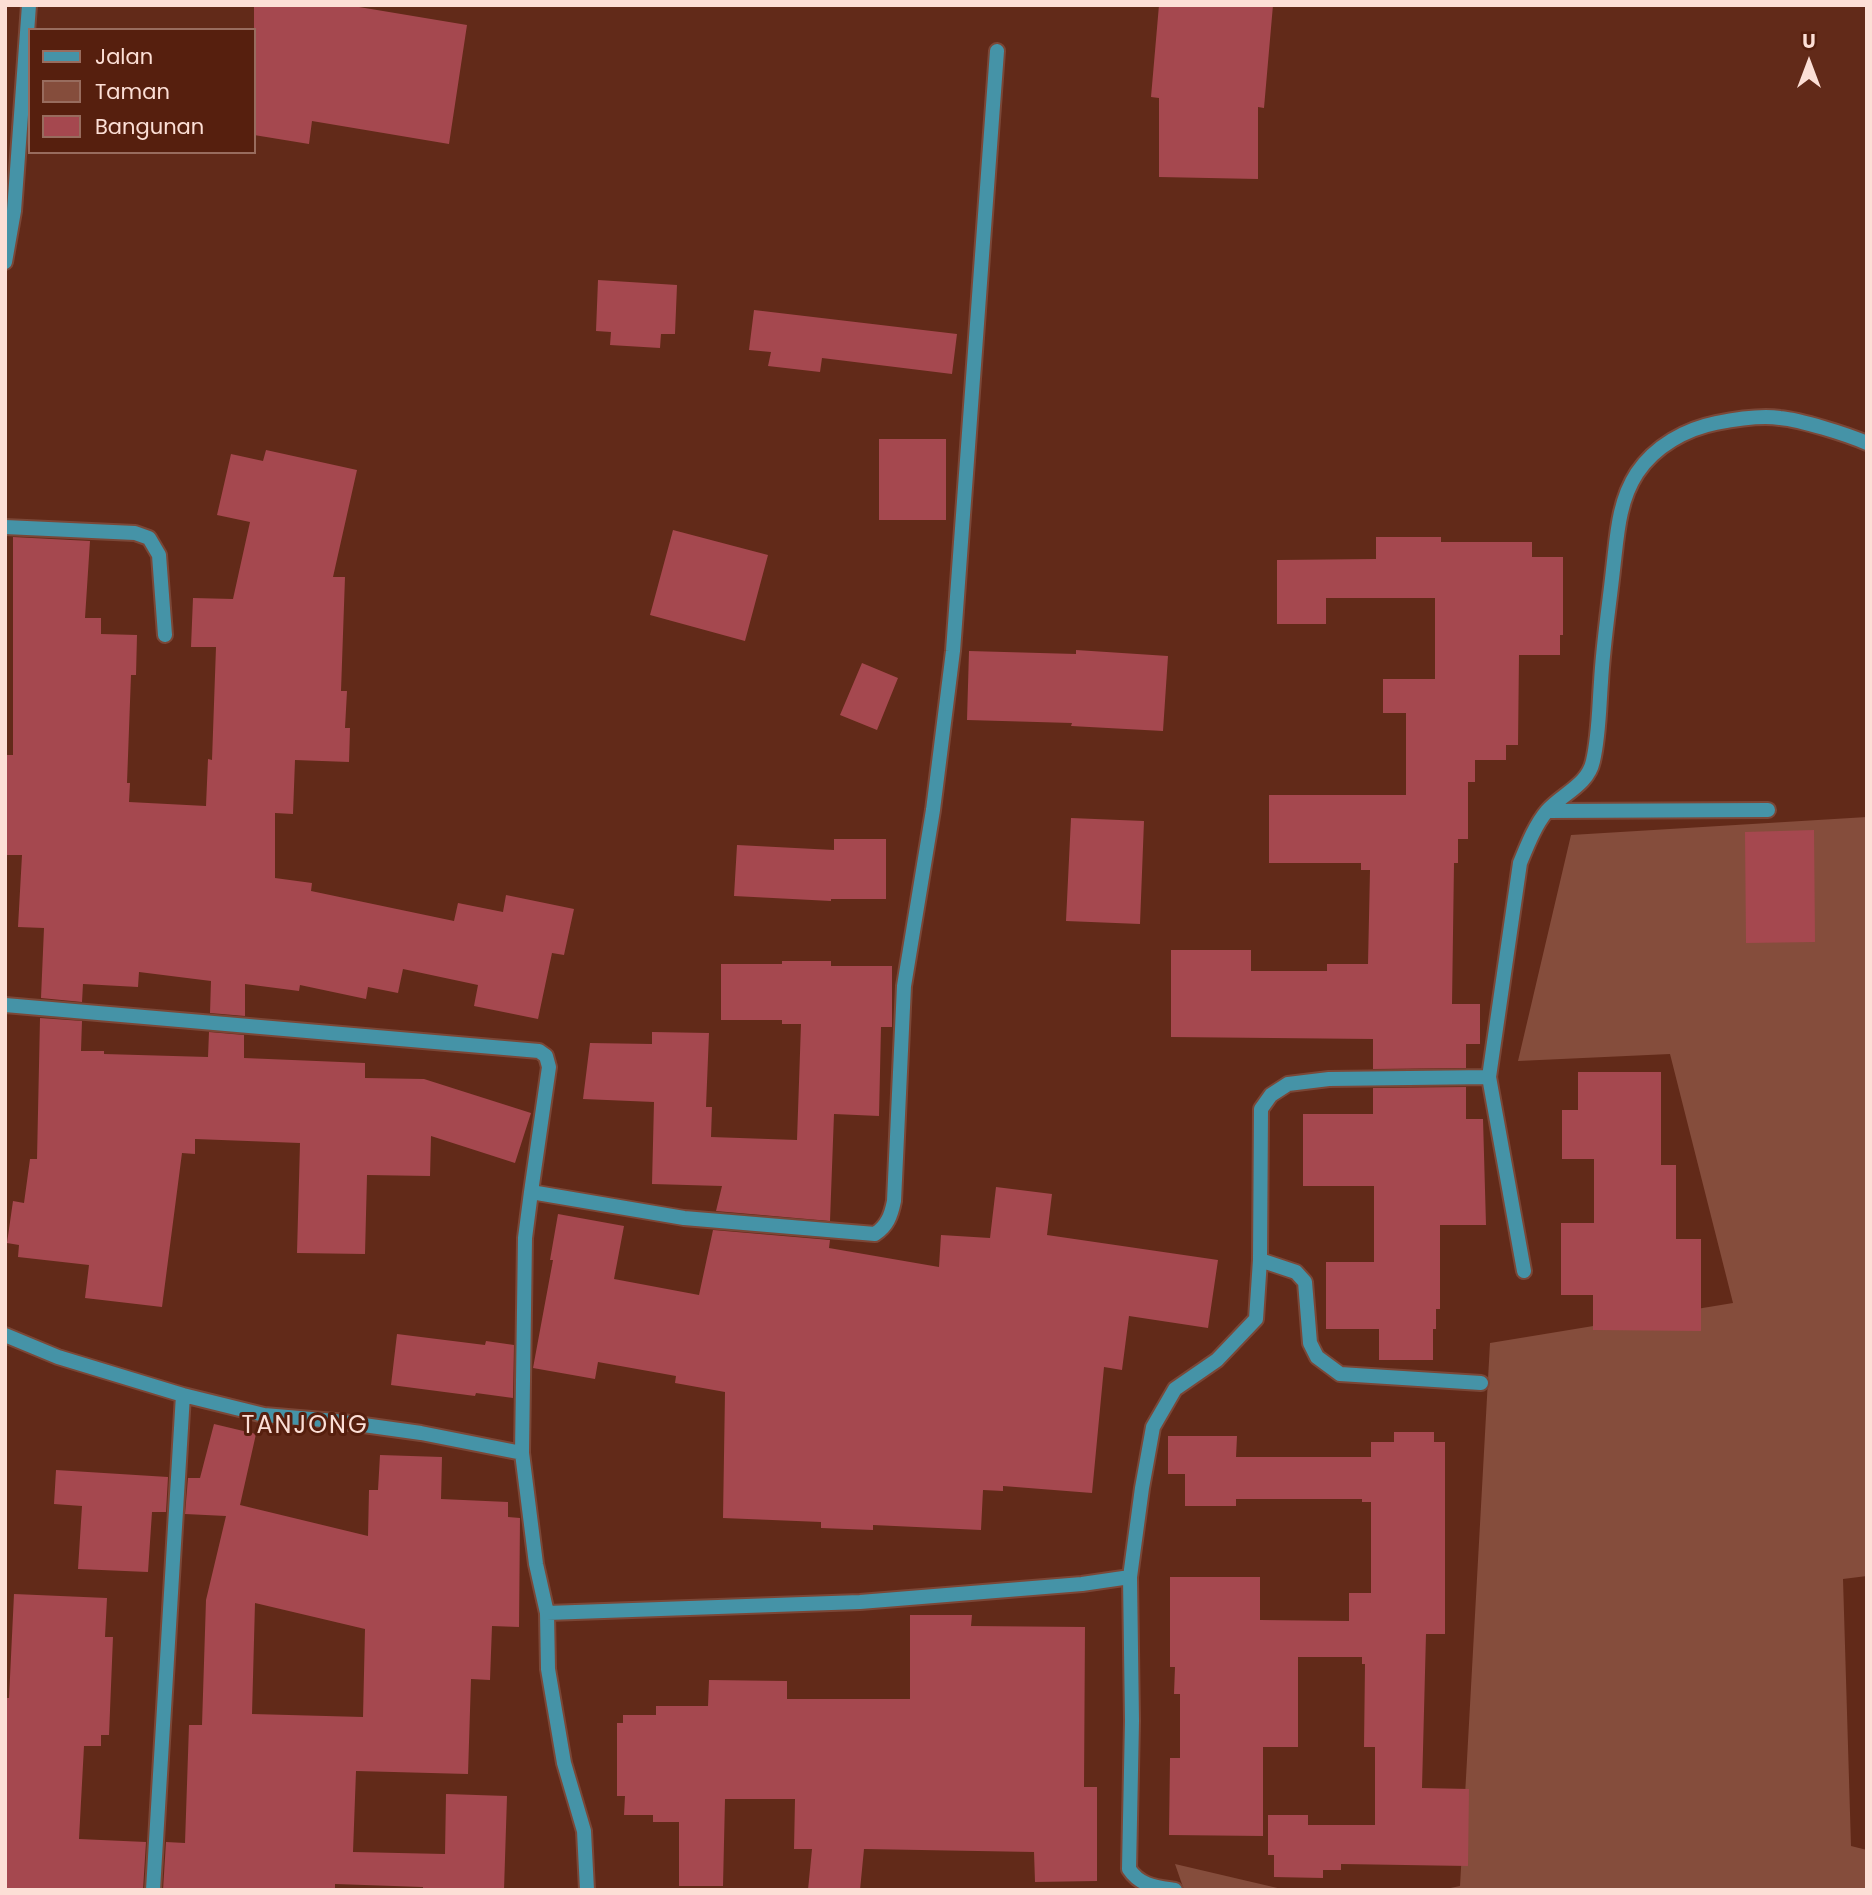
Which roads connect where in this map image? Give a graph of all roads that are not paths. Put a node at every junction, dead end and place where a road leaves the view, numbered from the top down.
1 (29, 5) edge
2 (997, 51) dead end
3 (5, 262) edge
4 (1867, 443) edge
5 (5, 527) edge
6 (165, 635) dead end
7 (1768, 810) dead end
8 (1546, 811) junction
9 (5, 1005) edge
10 (1489, 1077) junction
11 (531, 1192) junction
12 (1260, 1260) junction
13 (1524, 1271) dead end
14 (5, 1335) edge
15 (1481, 1383) dead end
16 (183, 1395) junction
17 (522, 1452) junction
18 (1130, 1577) junction
19 (547, 1613) junction
20 (153, 1890) edge
21 (587, 1890) edge
22 (1175, 1890) edge

1 - 3 street
2 - 11 street
4 - 8 street
5 - 6 street
7 - 8 street
8 - 10 street
9 - 11 street
10 - 12 street
10 - 13 street
11 - 17 street
12 - 15 street
12 - 18 street
14 - 16 street
16 - 17 street
16 - 20 street
17 - 19 street
18 - 19 street
18 - 22 street
19 - 21 street

